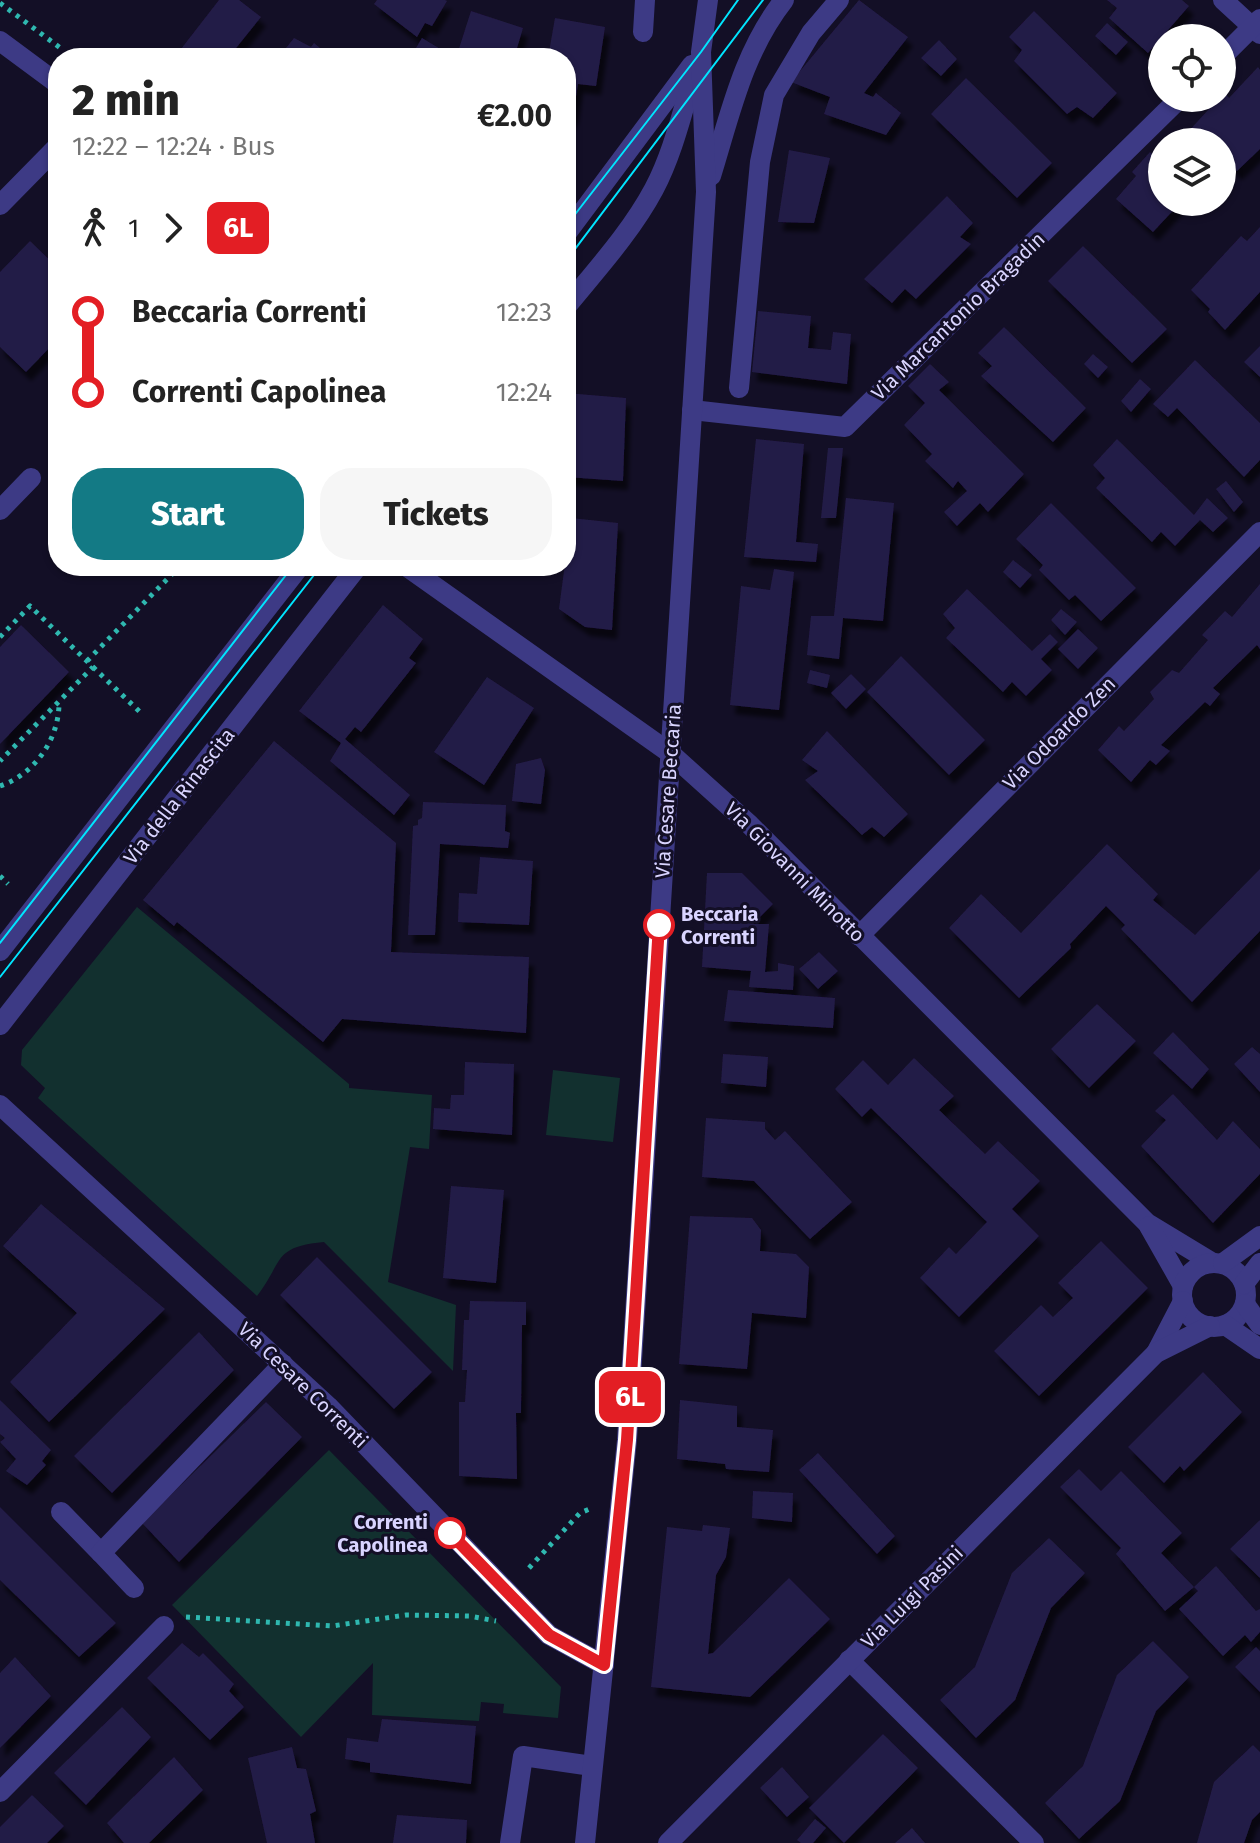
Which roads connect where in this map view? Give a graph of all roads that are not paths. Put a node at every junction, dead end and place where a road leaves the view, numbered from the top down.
1 (645, 0) edge
2 (708, 0) edge
3 (784, 0) edge
4 (839, 0) edge
5 (1223, 0) edge
6 (1258, 27) edge
7 (643, 32) dead end
8 (0, 41) edge
9 (1236, 45) edge
10 (701, 52) junction
11 (48, 77) edge
12 (739, 82) junction
13 (774, 95) junction
14 (1166, 112) edge
15 (48, 156) edge
16 (706, 192) junction
17 (0, 205) edge
18 (576, 221) edge
19 (576, 294) edge
20 (739, 388) dead end
21 (692, 410) junction
22 (31, 478) dead end
23 (0, 510) edge
24 (1260, 532) edge
25 (292, 576) edge
26 (350, 576) edge
27 (420, 576) edge
28 (670, 753) junction
29 (859, 936) junction
30 (0, 951) edge
31 (0, 1025) edge
32 (0, 1105) edge
33 (1147, 1223) junction
34 (1260, 1236) edge
35 (1218, 1263) junction
36 (1260, 1263) edge
37 (1183, 1293) junction
38 (1245, 1294) junction
39 (1260, 1325) edge
40 (1217, 1326) junction
41 (1260, 1349) edge
42 (1156, 1353) junction
43 (283, 1364) junction
44 (61, 1512) dead end
45 (101, 1553) junction
46 (134, 1588) dead end
47 (164, 1626) road end
48 (849, 1660) junction
49 (604, 1665) junction
50 (592, 1766) junction
51 (0, 1792) edge
52 (587, 1817) junction
53 (510, 1843) edge
54 (575, 1843) edge
55 (585, 1843) edge
56 (668, 1843) edge
57 (1034, 1843) edge

1 - 7 street
2 - 10 street
3 - 12 street
4 - 13 street
5 - 6 street
6 - 9 street
8 - 11 street
10 - 16 street, Via Cesare Beccaria
10 - 18 street
10 - 19 street
12 - 13 street
12 - 16 street
13 - 20 street
14 - 21 street, Via Marcantonio Bragadin
15 - 17 street
16 - 21 street, Via Cesare Beccaria
21 - 28 street, Via Cesare Beccaria
22 - 23 street
24 - 29 street, Via Odoardo Zen
25 - 30 street
26 - 31 street, Via della Rinascita
27 - 28 street, Via Giovanni Minotto
28 - 29 street, Via Giovanni Minotto
28 - 49 street, Via Cesare Beccaria
29 - 33 street, Via Giovanni Minotto
32 - 43 street, Via Cesare Correnti
33 - 35 street, Via Giovanni Minotto
33 - 37 street, Via Giovanni Minotto
34 - 35 street
35 - 37 street
35 - 38 street
36 - 38 street
37 - 40 street
37 - 42 street, Via Luigi Pasini
38 - 39 street
38 - 40 street
40 - 41 street
40 - 42 street, Via Luigi Pasini
42 - 48 street, Via Luigi Pasini
43 - 45 street
43 - 49 street, Via Cesare Correnti
44 - 45 street
45 - 46 street
47 - 51 street
48 - 56 street, Via Luigi Pasini
48 - 57 street
49 - 50 street, Via Cesare Beccaria
50 - 52 street, Via Cesare Beccaria
50 - 53 street
52 - 54 street, Via Cesare Beccaria
52 - 55 street, Via Cesare Beccaria

